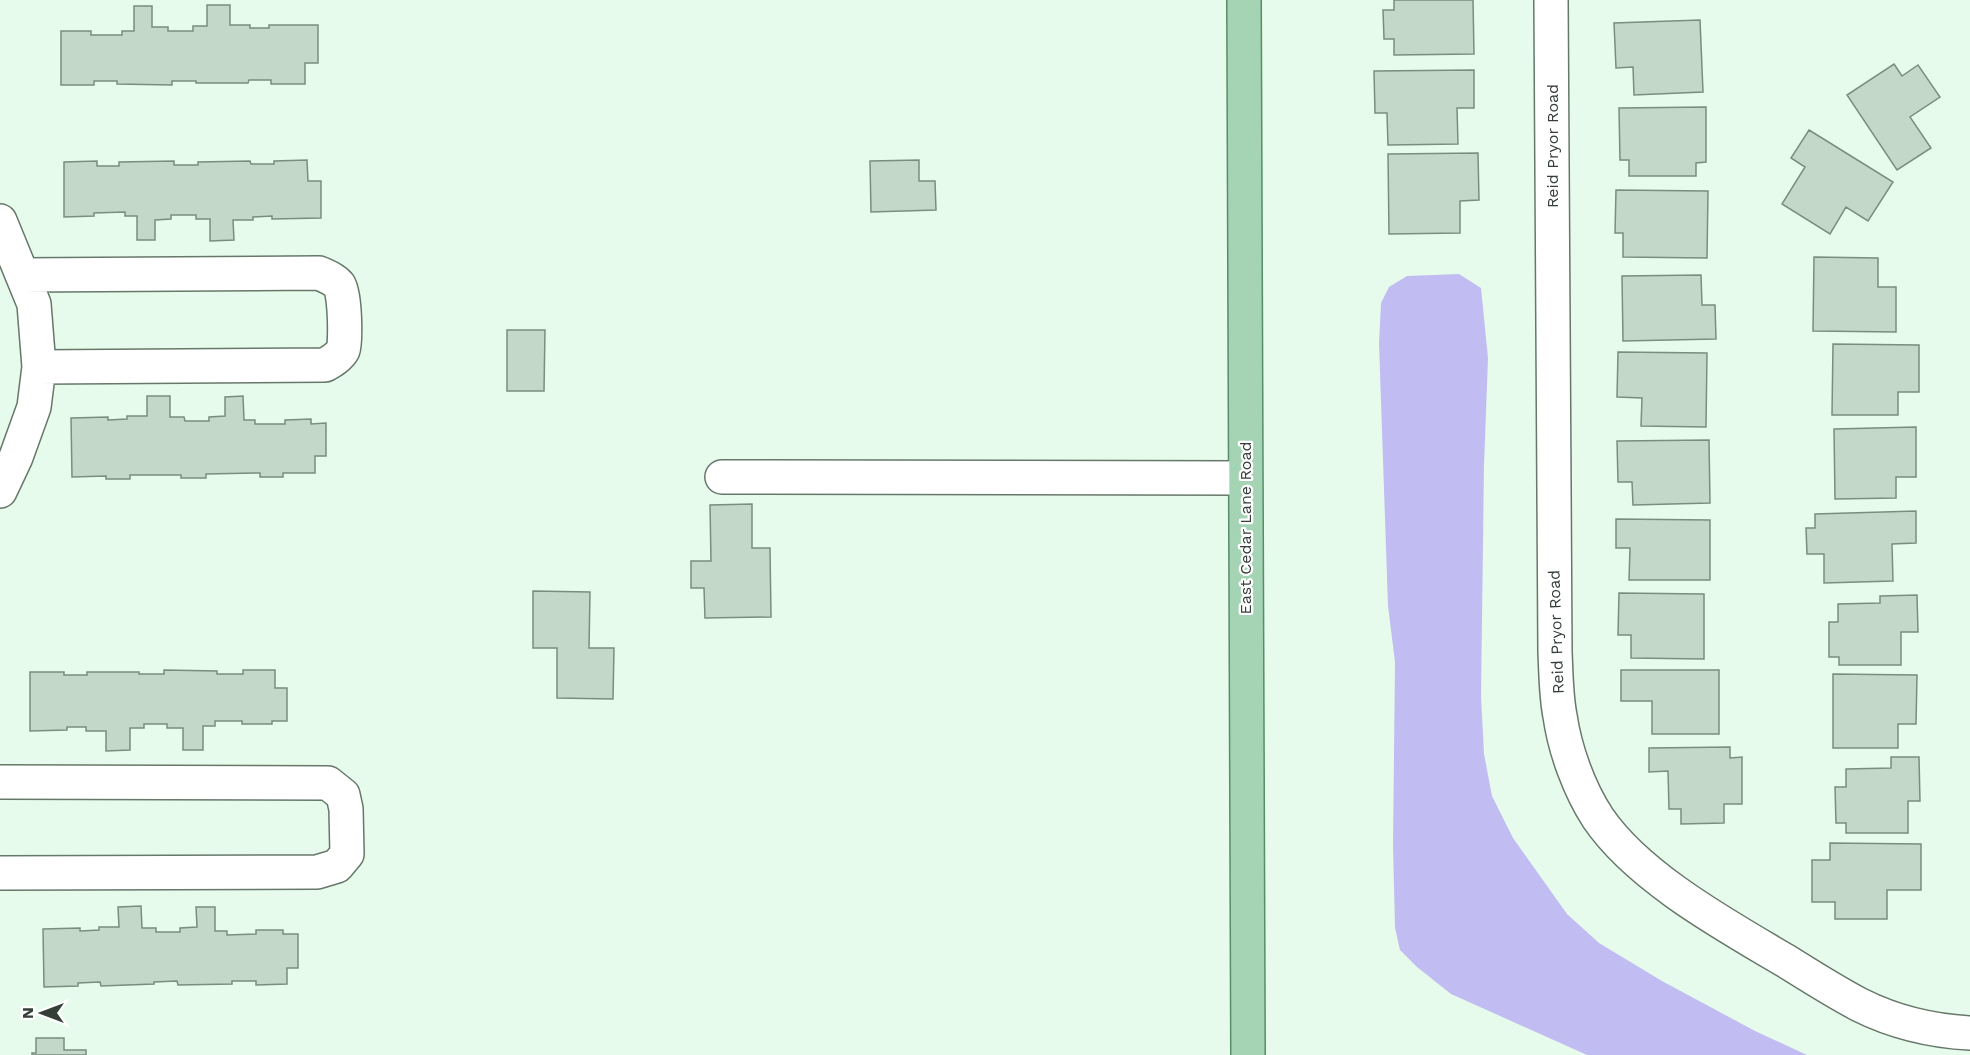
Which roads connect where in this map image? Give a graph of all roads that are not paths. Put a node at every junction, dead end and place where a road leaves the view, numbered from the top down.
1 (1244, 0) edge
2 (1551, 0) edge
3 (0, 221) edge
4 (22, 275) junction
5 (39, 367) junction
6 (722, 477) dead end
7 (1245, 478) junction
8 (0, 490) edge
9 (0, 782) edge
10 (0, 873) edge
11 (1970, 1033) edge
12 (1248, 1055) edge

1 - 7 main road, East Cedar Lane Road
2 - 11 street, Reid Pryor Road
3 - 4 street
4 - 5 street
4 - 5 street
5 - 8 street
6 - 7 street
7 - 12 main road, East Cedar Lane Road
9 - 10 street

